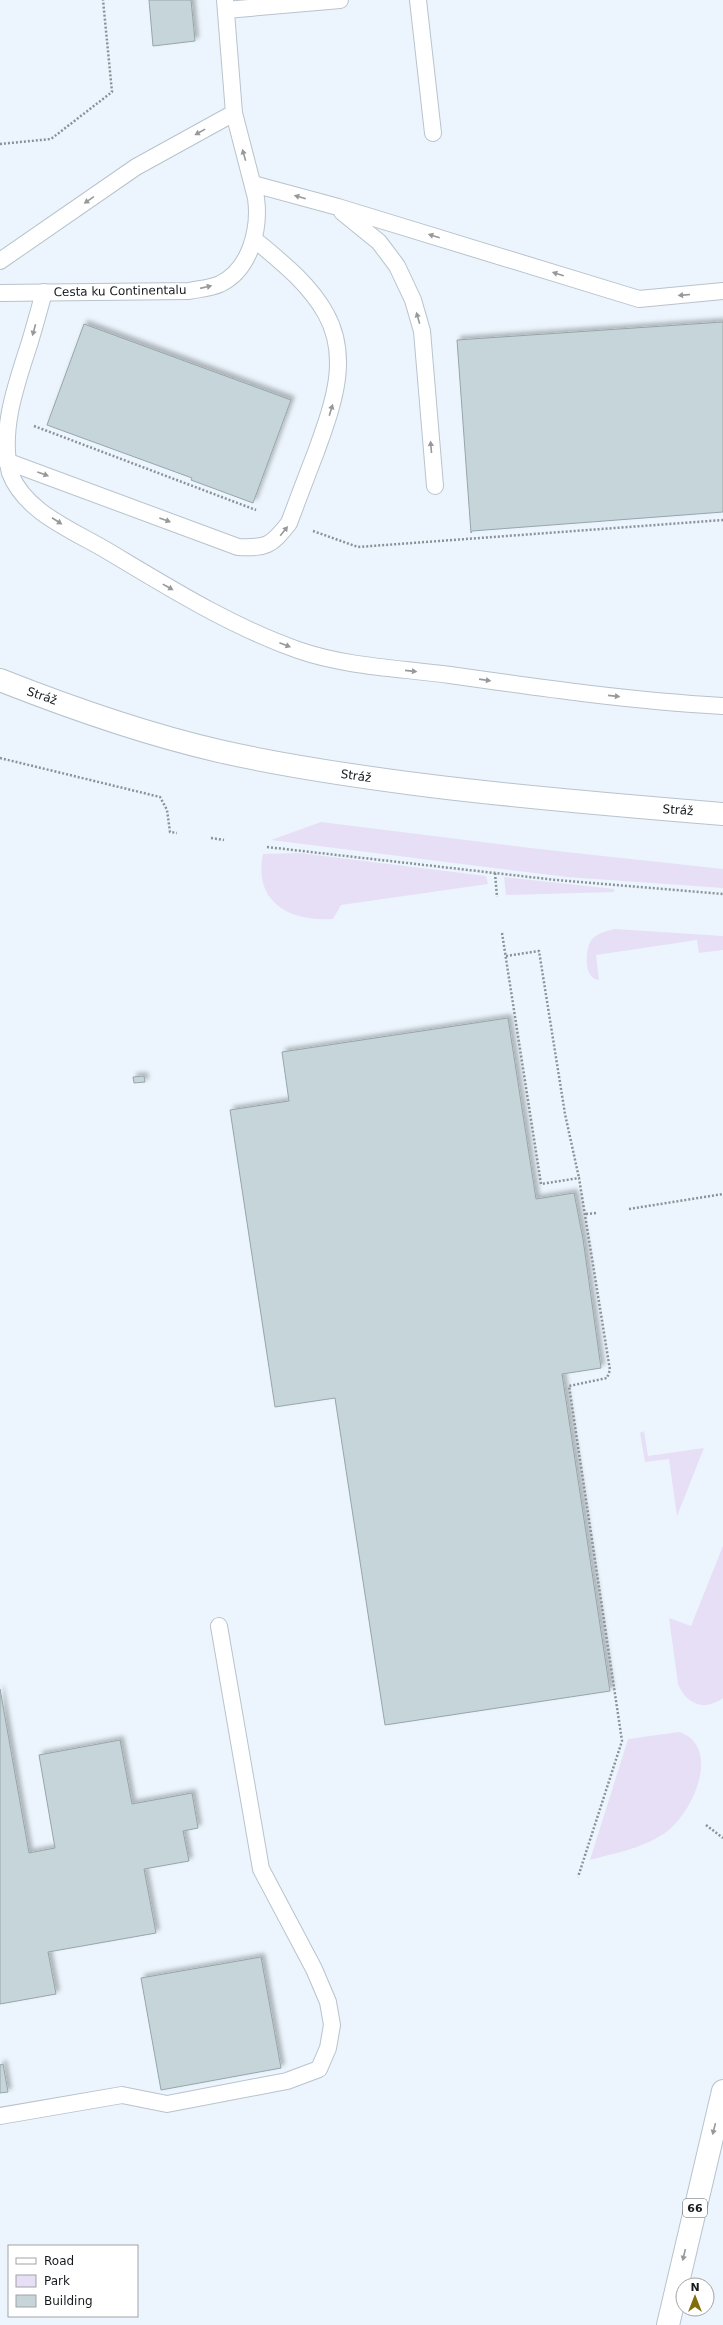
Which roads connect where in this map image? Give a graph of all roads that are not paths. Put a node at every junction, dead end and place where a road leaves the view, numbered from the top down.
1 (331, 0) edge
2 (418, 0) edge
3 (226, 5) edge
4 (234, 113) junction
5 (433, 133) dead end
6 (253, 184) junction
7 (338, 207) junction
8 (254, 239) junction
9 (0, 261) edge
10 (723, 291) edge
11 (44, 292) junction
12 (0, 293) edge
13 (6, 461) junction
14 (435, 486) dead end
15 (0, 680) edge
16 (723, 706) edge
17 (723, 814) edge
18 (219, 1626) dead end
19 (723, 2091) edge
20 (0, 2116) edge
21 (668, 2325) edge

1 - 3 lane
2 - 5 lane
3 - 4 lane, Cesta ku Continentalu
6 -> 4 lane, Cesta ku Continentalu
4 -> 9 lane
7 -> 6 lane
6 - 8 lane, Cesta ku Continentalu
10 -> 7 lane
14 -> 7 lane
11 -> 8 lane, Cesta ku Continentalu
13 -> 8 lane
11 - 12 lane, Cesta ku Continentalu
11 -> 13 lane
13 -> 16 lane
15 - 17 street, Stráž
18 - 20 lane
19 -> 21 street, 66

